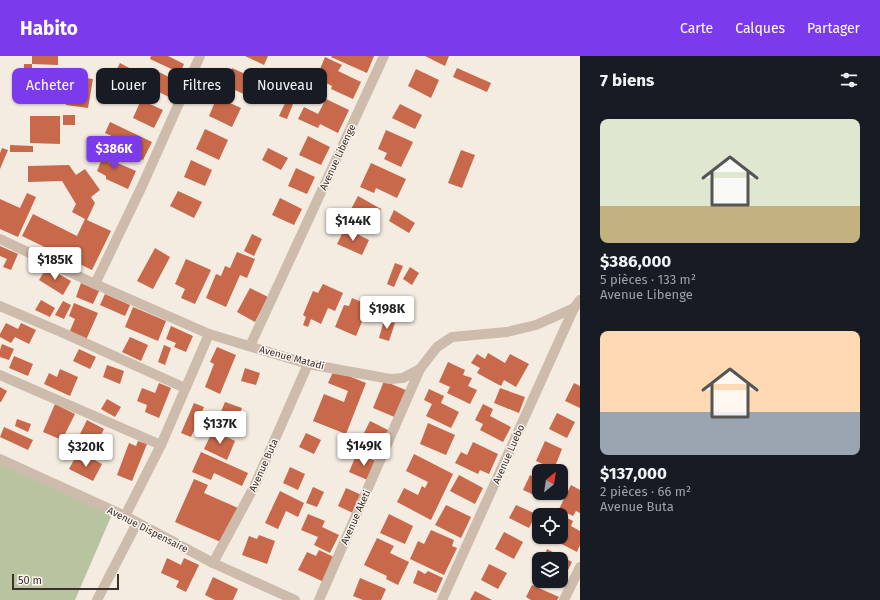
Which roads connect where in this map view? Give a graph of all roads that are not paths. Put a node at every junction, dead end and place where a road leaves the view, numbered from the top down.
1 (200, 56) edge
2 (384, 56) edge
3 (0, 239) edge
4 (95, 284) junction
5 (577, 304) edge
6 (0, 306) edge
7 (209, 334) junction
8 (250, 346) junction
9 (308, 364) junction
10 (420, 369) junction
11 (0, 375) edge
12 (185, 388) junction
13 (161, 445) junction
14 (0, 459) edge
15 (125, 516) junction
16 (137, 523) junction
17 (213, 563) junction
18 (580, 567) edge
19 (97, 600) edge
20 (296, 600) edge
21 (319, 600) edge
22 (442, 600) edge
23 (564, 600) edge

1 - 4 street
2 - 8 street, Avenue Libenge
3 - 4 street, Avenue Matadi
4 - 7 street, Avenue Matadi
5 - 10 street, Avenue Matadi
5 - 22 street, Avenue Luebo
6 - 12 street
7 - 8 street, Avenue Matadi
7 - 12 street
8 - 9 street, Avenue Matadi
9 - 10 street, Avenue Matadi
9 - 17 street, Avenue Buta
10 - 21 street, Avenue Aketi
11 - 13 street
12 - 13 street
13 - 15 street
14 - 15 street, Avenue Dispensaire
15 - 16 street, Avenue Dispensaire
16 - 17 street, Avenue Dispensaire
16 - 19 street
17 - 20 street, Avenue Dispensaire
18 - 23 street

